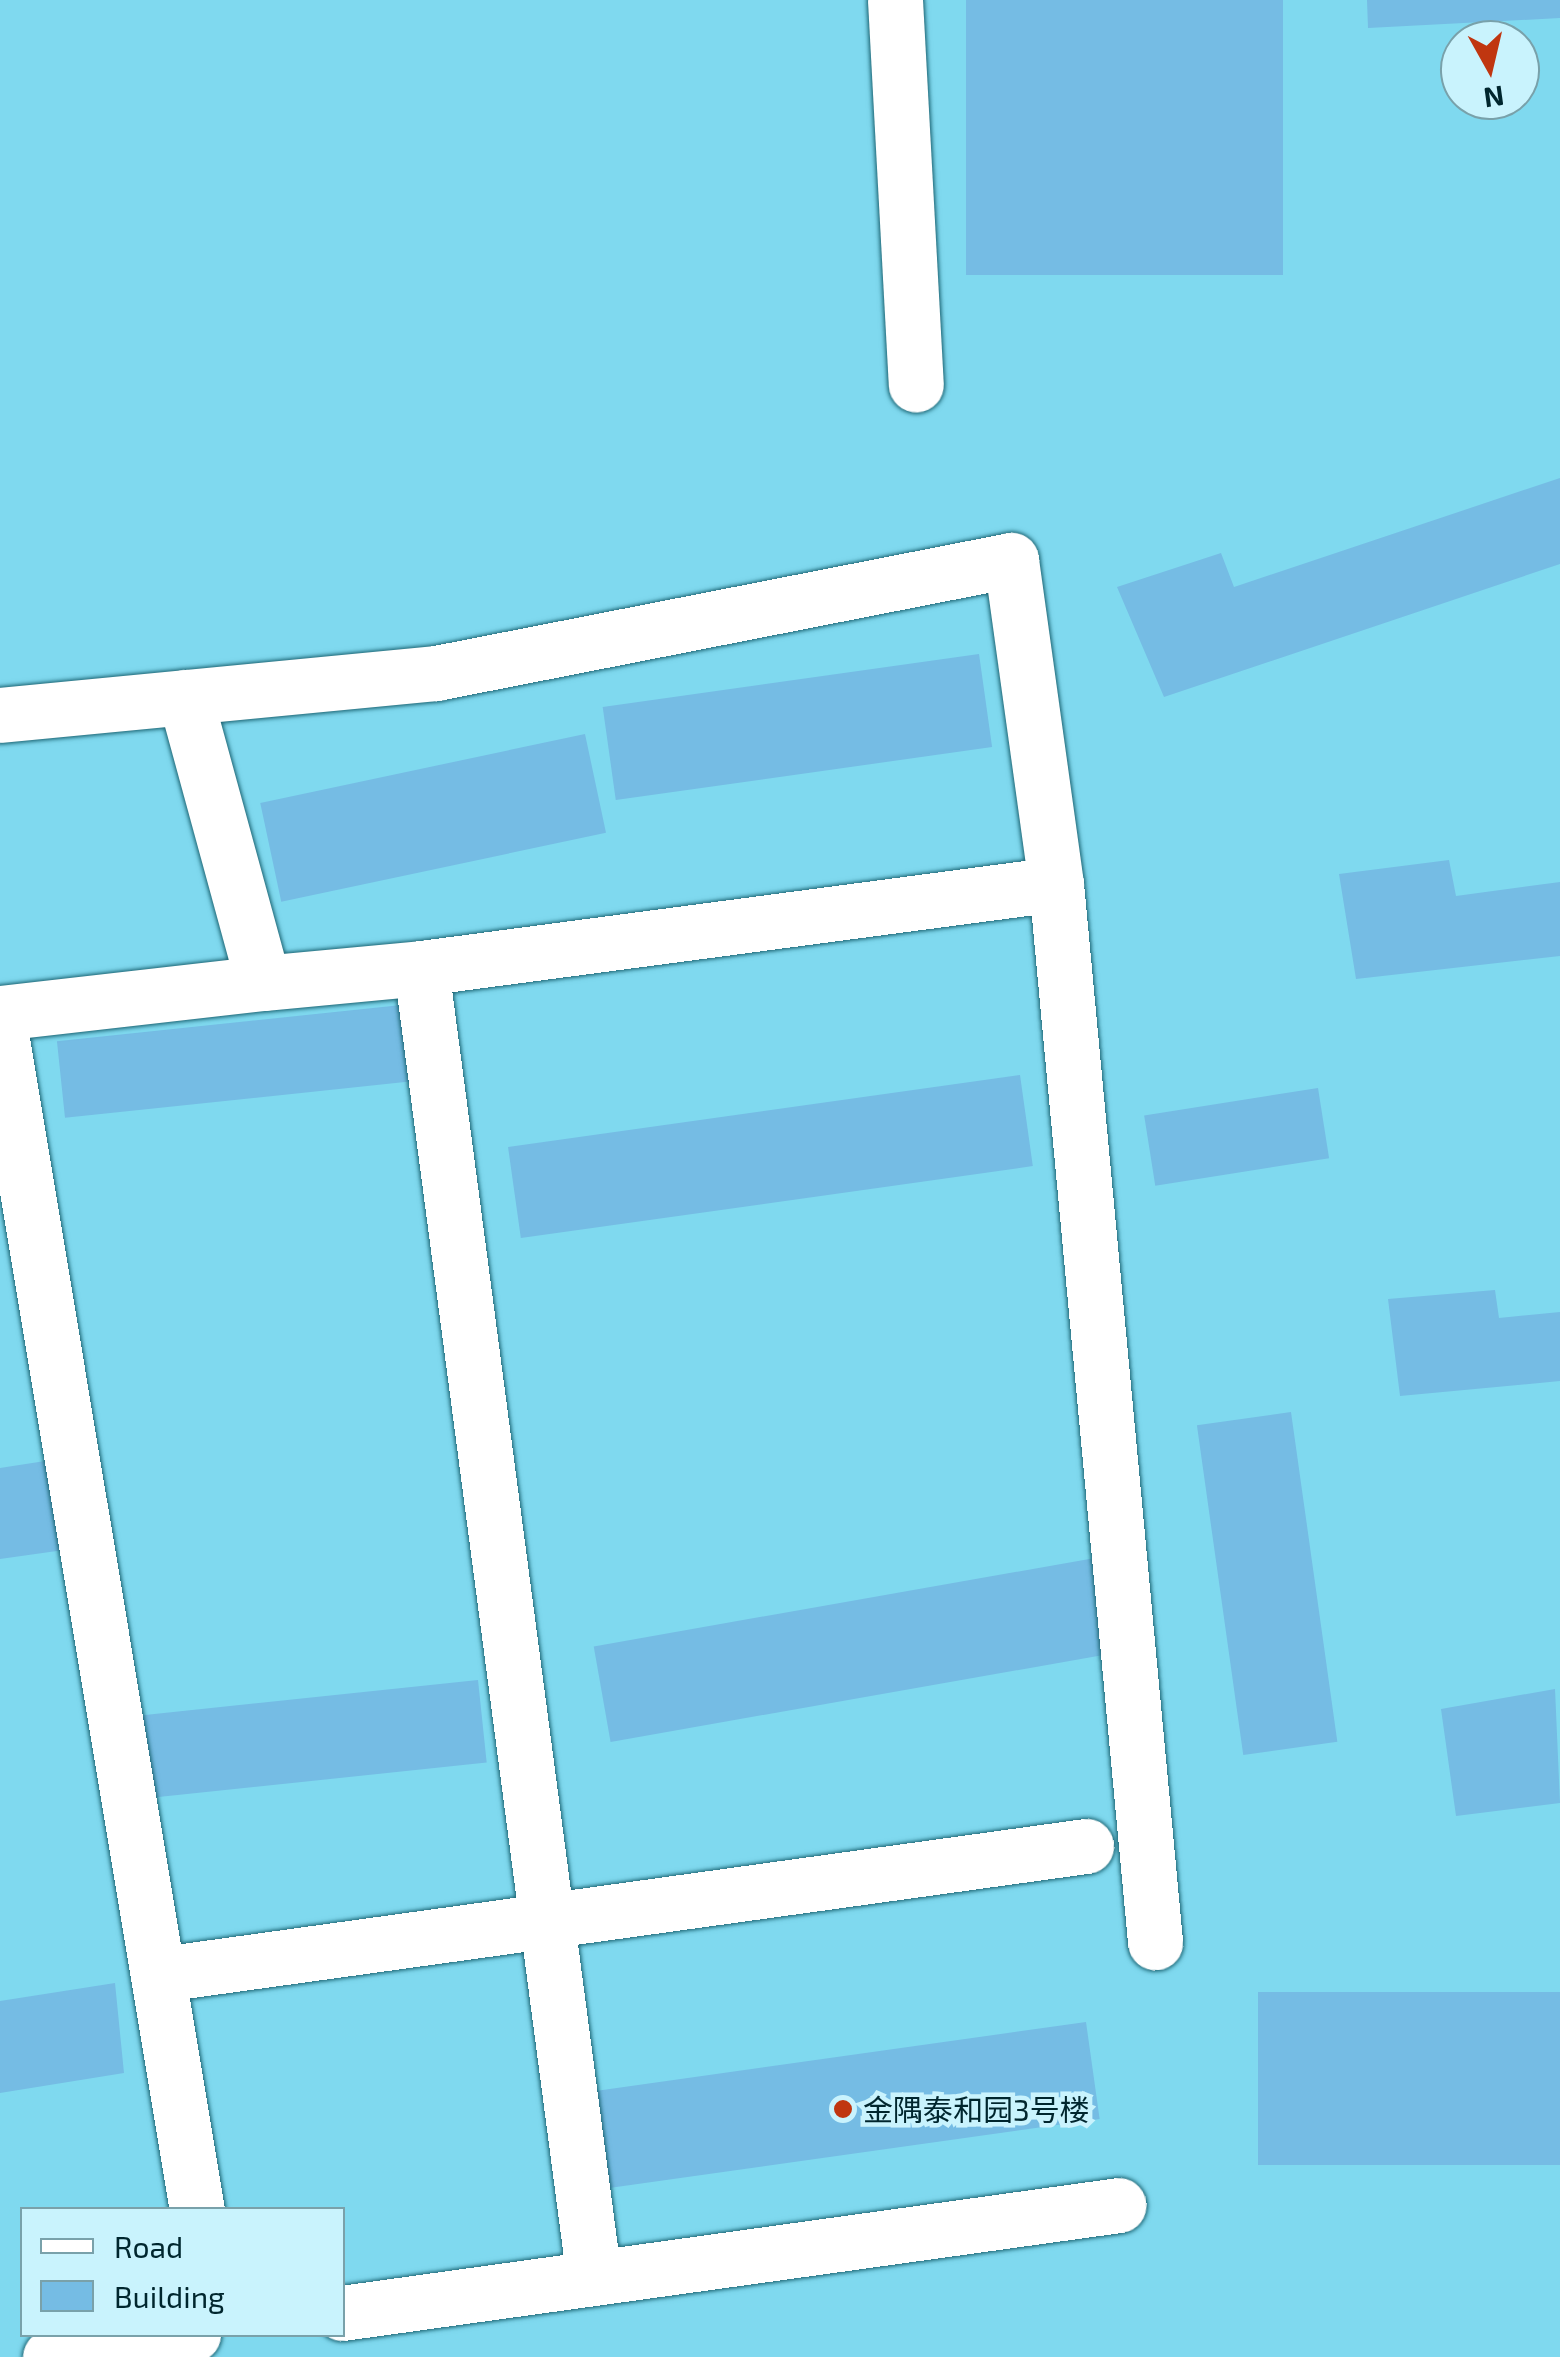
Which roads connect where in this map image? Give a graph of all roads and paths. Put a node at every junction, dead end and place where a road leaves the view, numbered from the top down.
1 (894, 0) edge
2 (916, 384) dead end
3 (186, 697) junction
4 (0, 714) edge
5 (1056, 884) junction
6 (421, 968) junction
7 (263, 983) junction
8 (0, 1013) edge
9 (0, 1028) edge
10 (1086, 1846) dead end
11 (547, 1922) junction
12 (1155, 1942) dead end
13 (162, 1974) junction
14 (1118, 2205) dead end
15 (197, 2207) edge
16 (594, 2278) junction
17 (345, 2313) edge
18 (174, 2337) edge
19 (50, 2357) edge

1 - 2 street
3 - 4 street
3 - 5 street
3 - 7 street
5 - 6 street
5 - 12 street
6 - 7 street
6 - 11 street
7 - 8 street
9 - 13 street
10 - 11 street
11 - 13 street
11 - 16 street
13 - 15 street
14 - 16 street
16 - 17 street
18 - 19 street

